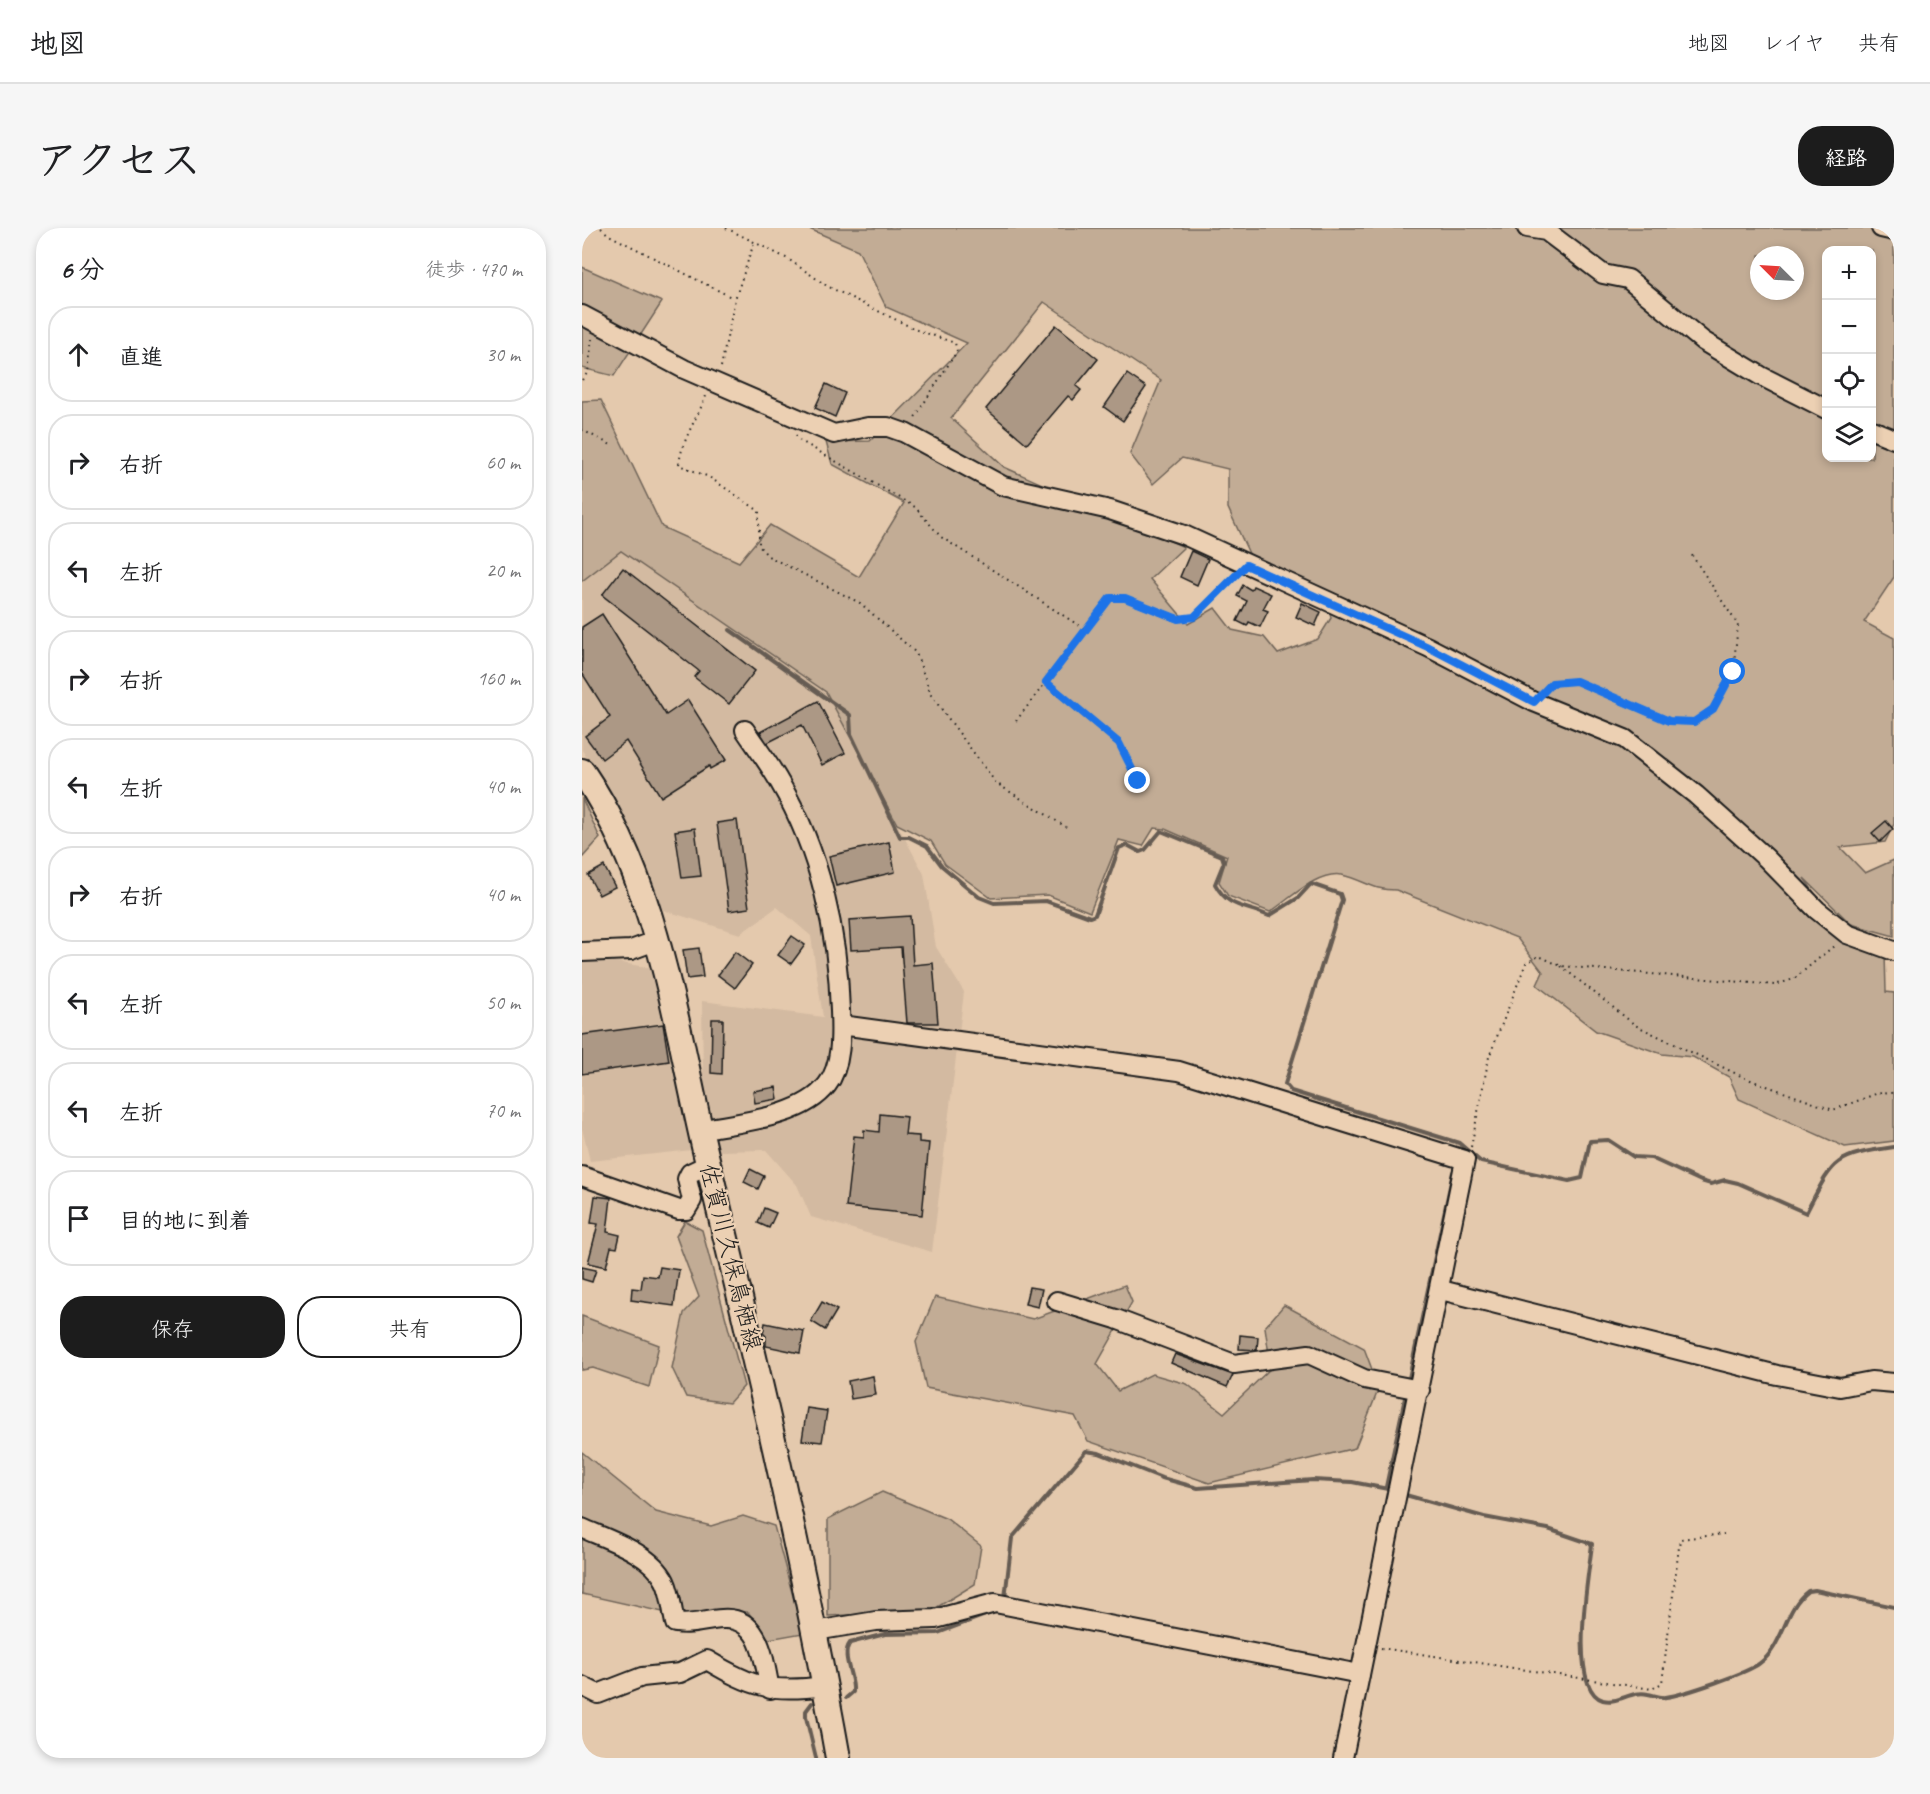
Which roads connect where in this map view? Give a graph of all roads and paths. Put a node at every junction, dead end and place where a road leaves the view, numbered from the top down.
1 (601, 228) edge
2 (726, 228) edge
3 (1527, 228) edge
4 (1881, 228) edge
5 (1894, 231) edge
6 (754, 243) junction
7 (735, 299) junction
8 (589, 320) edge
9 (582, 380) edge
10 (712, 381) junction
11 (1825, 408) edge
12 (582, 430) edge
13 (1876, 432) edge
14 (794, 433) dead end
15 (905, 433) junction
16 (1894, 439) edge
17 (611, 445) dead end
18 (1691, 554) dead end
19 (1246, 565) junction
20 (1086, 630) junction
21 (1046, 682) junction
22 (1534, 702) junction
23 (1016, 721) dead end
24 (745, 730) dead end
25 (582, 771) edge
26 (1138, 781) dead end
27 (1066, 827) dead end
28 (1847, 934) junction
29 (658, 940) junction
30 (1894, 951) edge
31 (582, 952) edge
32 (1561, 966) junction
33 (841, 1025) junction
34 (1894, 1093) edge
35 (700, 1130) junction
36 (1472, 1143) dead end
37 (709, 1164) junction
38 (582, 1176) edge
39 (1441, 1290) junction
40 (1057, 1301) dead end
41 (1894, 1383) edge
42 (1420, 1390) junction
43 (582, 1528) edge
44 (1724, 1534) dead end
45 (815, 1631) junction
46 (1366, 1646) junction
47 (1360, 1674) junction
48 (582, 1686) edge
49 (825, 1686) junction
50 (770, 1689) junction
51 (838, 1758) edge
52 (1343, 1758) edge

1 - 7 path
2 - 6 path
3 - 11 street
4 - 5 street
6 - 7 path
6 - 15 path
7 - 10 path
8 - 9 path
8 - 10 street
10 - 15 street
10 - 27 path
12 - 17 path
13 - 16 street
14 - 20 path
15 - 19 street
18 - 22 path
19 - 20 path
19 - 22 street
20 - 21 path
21 - 23 path
21 - 26 path
22 - 28 street
24 - 33 street
25 - 29 main road, 佐賀川久保鳥栖線
28 - 30 street
28 - 32 path
29 - 31 street
29 - 35 main road, 佐賀川久保鳥栖線
32 - 34 path
32 - 36 path
33 - 35 street
33 - 39 street
35 - 37 main road, 佐賀川久保鳥栖線
37 - 38 street
37 - 45 main road, 佐賀川久保鳥栖線
39 - 41 street
39 - 42 street
40 - 42 street
42 - 46 street
43 - 50 street
44 - 46 path
45 - 47 street
45 - 49 main road, 佐賀川久保鳥栖線
46 - 47 street
47 - 52 street
48 - 50 street
49 - 50 street
49 - 51 main road, 佐賀川久保鳥栖線

